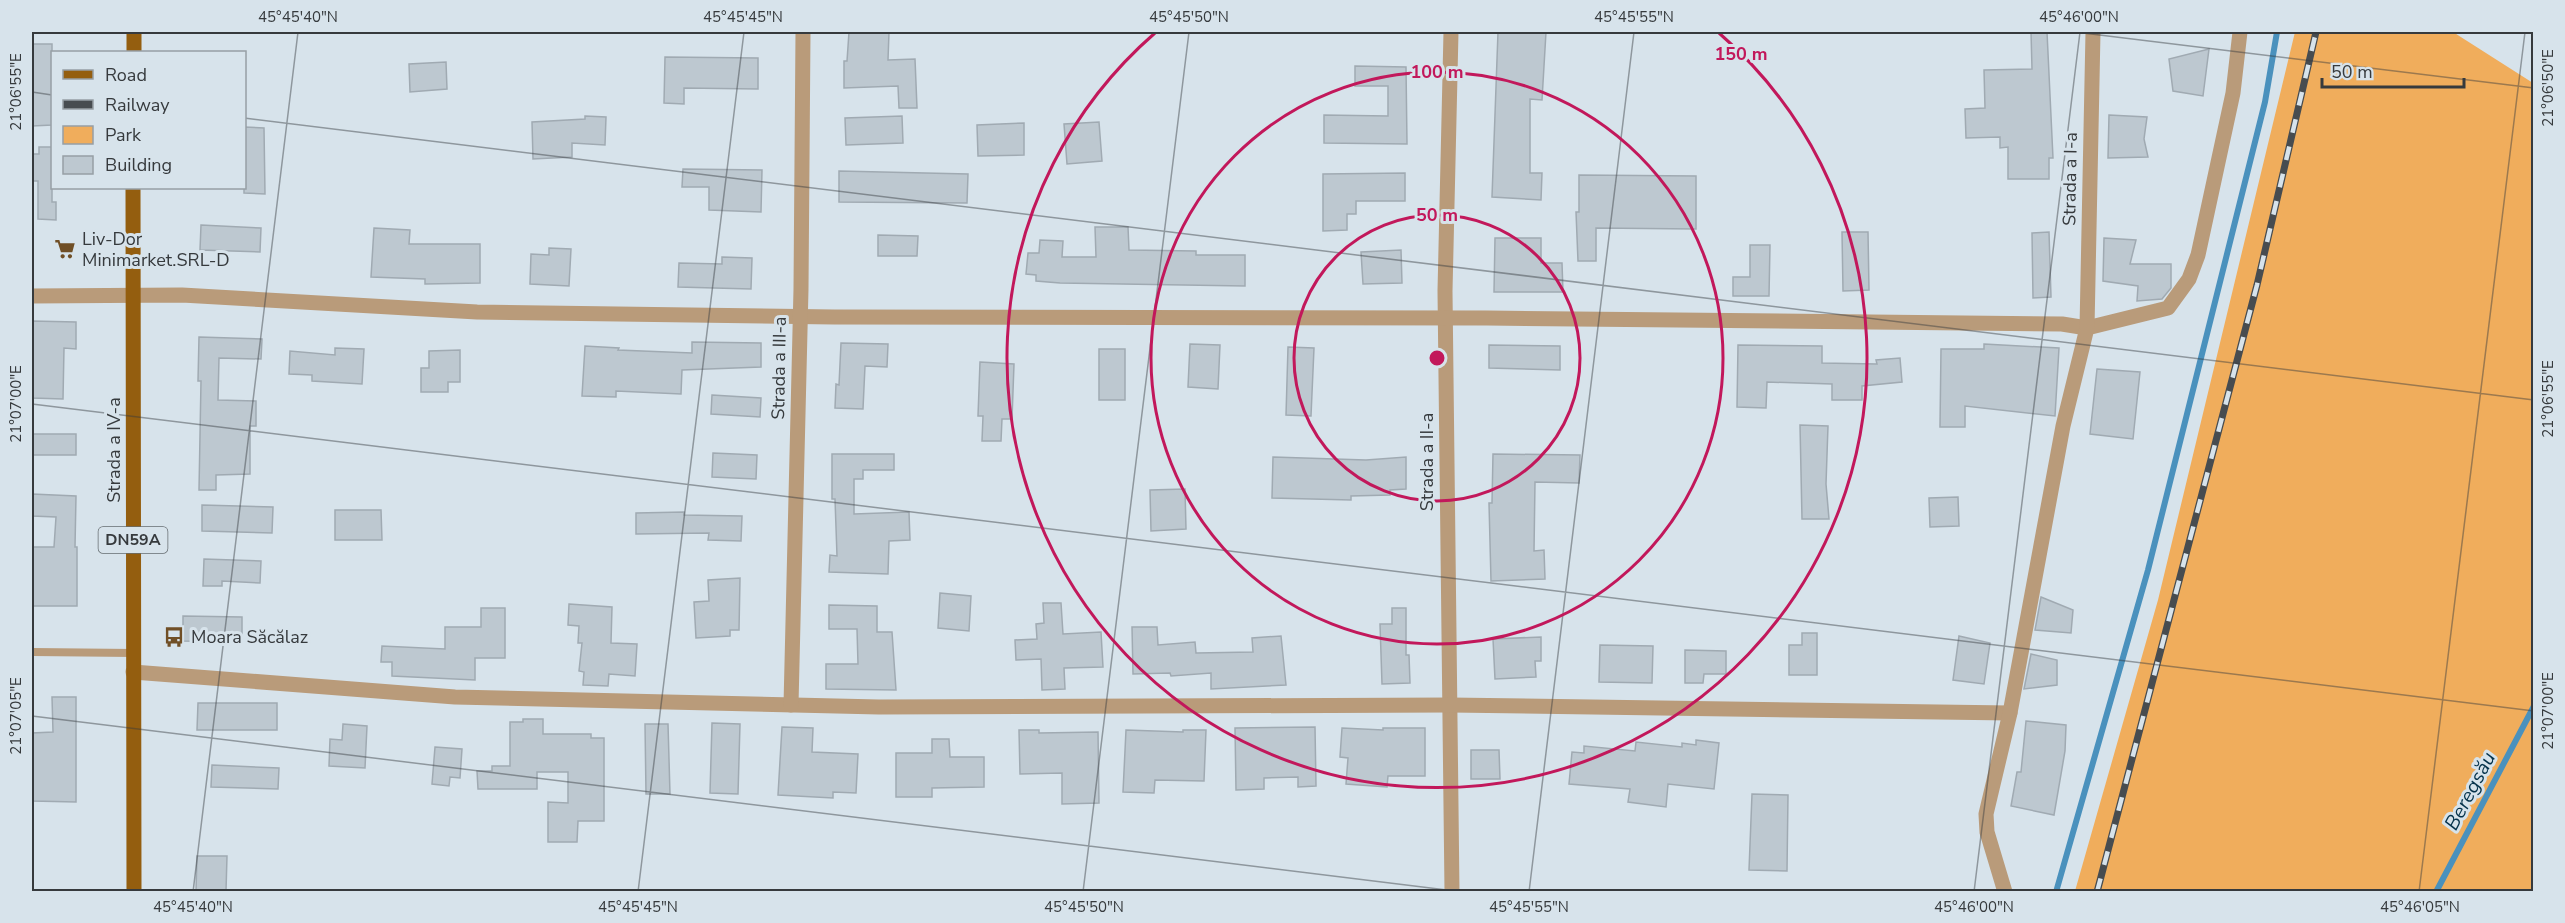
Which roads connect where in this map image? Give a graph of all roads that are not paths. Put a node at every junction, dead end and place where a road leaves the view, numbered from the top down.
1 (134, 32) edge
2 (803, 32) edge
3 (1451, 32) edge
4 (2093, 32) edge
5 (2240, 32) edge
6 (134, 51) edge
7 (133, 189) edge
8 (133, 294) junction
9 (32, 296) edge
10 (800, 316) junction
11 (1446, 318) junction
12 (2087, 328) junction
13 (32, 652) edge
14 (134, 653) junction
15 (133, 672) junction
16 (792, 705) junction
17 (1450, 705) junction
18 (2010, 713) junction
19 (134, 891) edge
20 (1452, 891) edge
21 (2005, 891) edge

1 - 6 main road
2 - 10 street, Strada a III-a
3 - 11 street, Strada a II-a
4 - 12 street, Strada a I-a
5 - 12 street
7 - 8 main road, Strada a IV-a / DN59A
8 - 9 street
8 - 10 street
8 - 14 main road, Strada a IV-a / DN59A
10 - 11 street
10 - 16 street, Strada a III-a
11 - 12 street
11 - 17 street, Strada a II-a
12 - 18 street, Strada a I-a
13 - 14 lane
14 - 15 main road, Strada a IV-a / DN59A
15 - 16 street
15 - 19 main road, Strada a IV-a / DN59A
16 - 17 street
17 - 18 street
17 - 20 street, Strada a II-a
18 - 21 street, Strada a I-a

